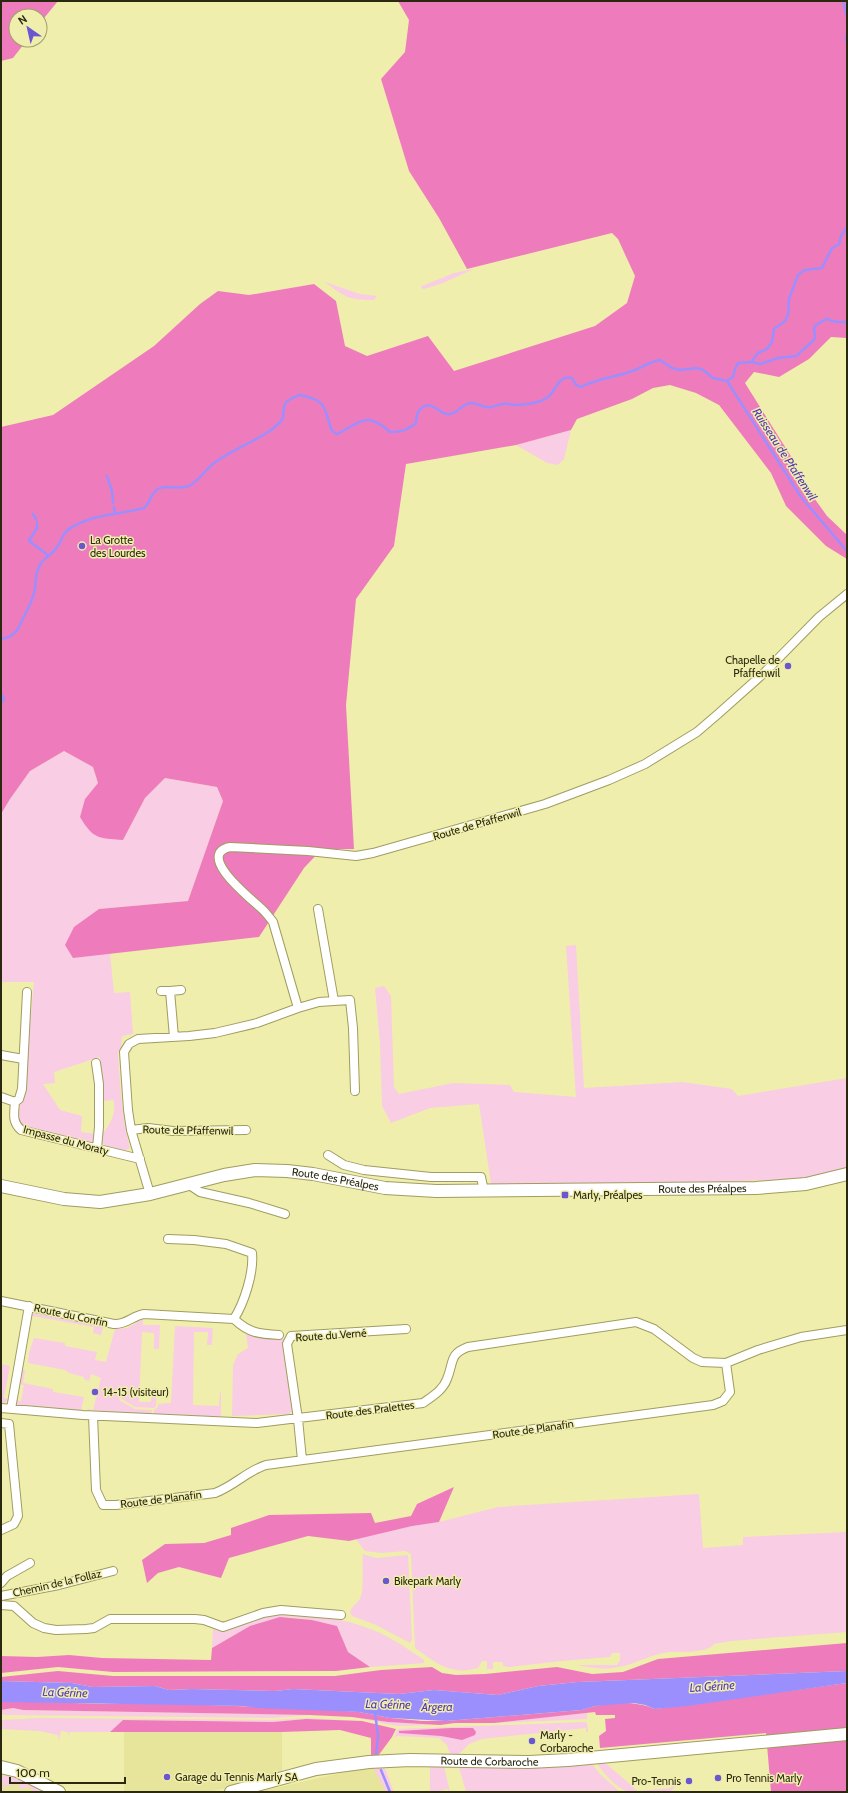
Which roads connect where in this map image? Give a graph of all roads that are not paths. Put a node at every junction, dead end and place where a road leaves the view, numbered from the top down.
1 (847, 594) edge
2 (318, 909) dead end
3 (181, 990) dead end
4 (161, 991) dead end
5 (170, 991) junction
6 (27, 992) dead end
7 (334, 1001) junction
8 (298, 1008) junction
9 (174, 1037) junction
10 (1, 1054) edge
11 (23, 1058) junction
12 (96, 1063) dead end
13 (355, 1091) dead end
14 (1, 1097) edge
15 (16, 1102) junction
16 (131, 1130) junction
17 (246, 1130) dead end
18 (97, 1148) junction
19 (328, 1155) dead end
20 (140, 1159) junction
21 (847, 1174) edge
22 (188, 1184) junction
23 (1, 1186) edge
24 (484, 1191) junction
25 (150, 1194) junction
26 (285, 1214) dead end
27 (168, 1239) dead end
28 (1, 1301) edge
29 (30, 1306) junction
30 (234, 1319) junction
31 (406, 1329) dead end
32 (847, 1330) edge
33 (279, 1334) dead end
34 (726, 1363) junction
35 (1, 1408) edge
36 (11, 1409) junction
37 (93, 1416) junction
38 (298, 1419) junction
39 (1, 1423) edge
40 (302, 1460) junction
41 (1, 1530) edge
42 (30, 1563) dead end
43 (113, 1571) dead end
44 (1, 1583) edge
45 (1, 1596) edge
46 (1, 1604) edge
47 (341, 1615) dead end
48 (847, 1734) edge
49 (2, 1768) edge
50 (59, 1792) edge
51 (230, 1792) edge

1 - 8 street, Route de Pfaffenwil
2 - 7 street
3 - 5 street
4 - 5 street
5 - 9 street
6 - 11 street, Impasse du Moraty
7 - 8 street, Route de Pfaffenwil
7 - 13 street, Route de Pfaffenwil
8 - 9 street, Route de Pfaffenwil
9 - 16 street, Route de Pfaffenwil
10 - 11 street
11 - 15 street, Impasse du Moraty
12 - 18 street
14 - 15 street
15 - 18 street, Impasse du Moraty
16 - 17 street, Route de Pfaffenwil
16 - 20 street, Route de Pfaffenwil
18 - 20 street, Impasse du Moraty
19 - 24 street, Route des Préalpes
20 - 25 street, Route de Pfaffenwil
21 - 24 main road, Route des Préalpes
22 - 24 main road, Route des Préalpes
22 - 25 main road, Route des Préalpes
22 - 26 street
23 - 25 main road, Route des Préalpes
27 - 30 street
28 - 29 street, Route du Confin
29 - 30 street, Route du Confin
29 - 36 street
30 - 33 street
31 - 38 street, Route du Verné
32 - 34 street, Route des Pralettes
34 - 38 street, Route des Pralettes
34 - 40 street, Route de Planafin
35 - 36 street, Route des Pralettes
36 - 37 street, Route des Pralettes
37 - 38 street, Route des Pralettes
37 - 40 street, Route de Planafin
38 - 40 street
39 - 41 street
42 - 44 street, Chemin de la Follaz
43 - 45 street, Chemin de la Follaz
46 - 47 street
48 - 51 main road, Route de Corbaroche
49 - 50 main road

